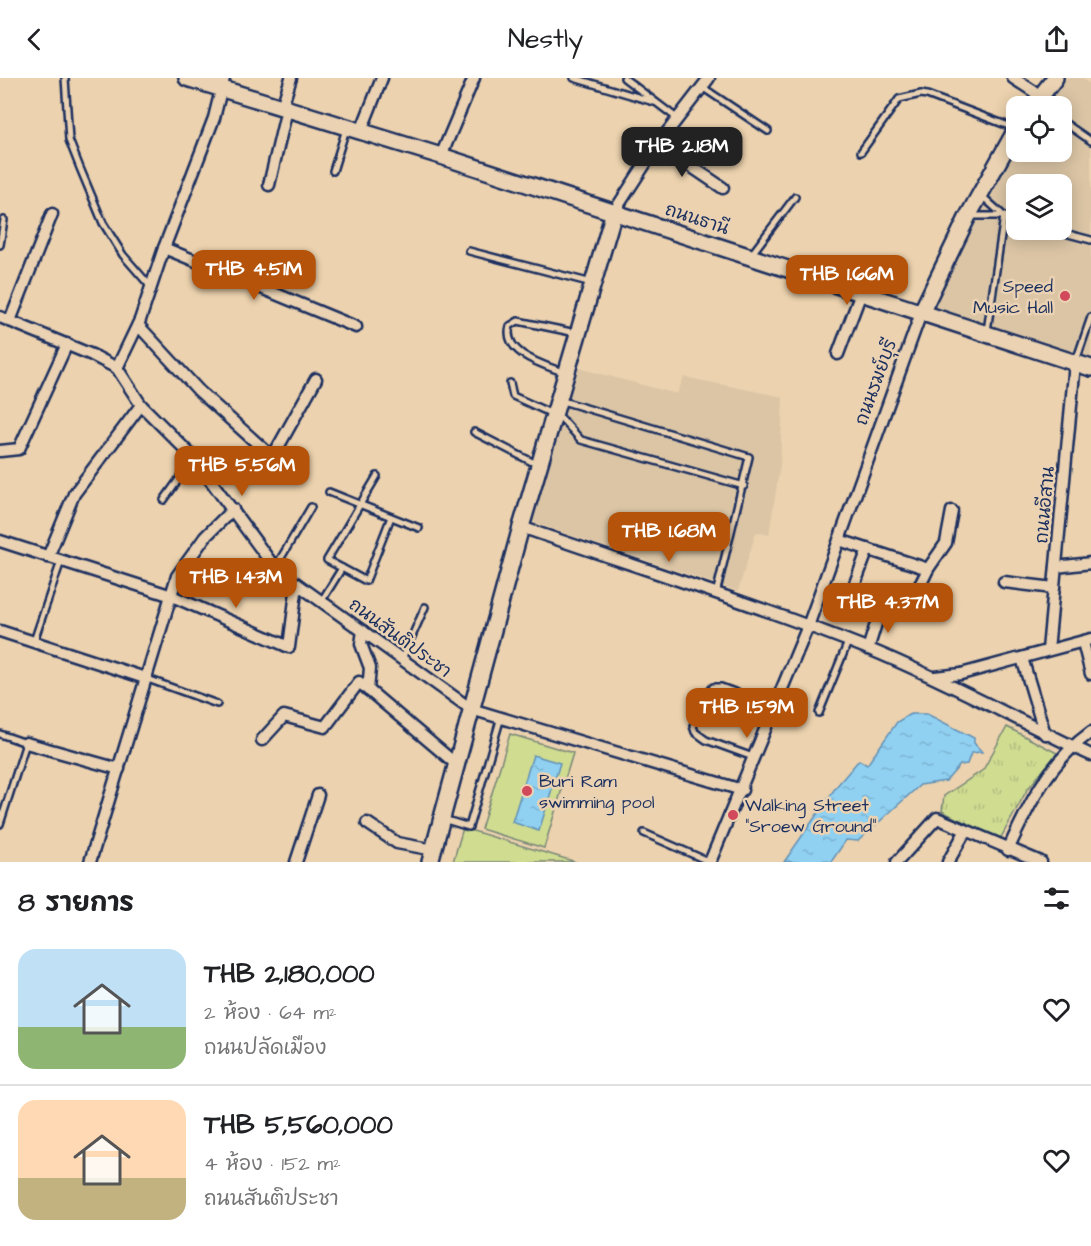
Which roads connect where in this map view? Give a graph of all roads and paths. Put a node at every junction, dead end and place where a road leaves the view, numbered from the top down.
1 (65, 78) edge
2 (188, 78) edge
3 (291, 78) edge
4 (382, 78) edge
5 (474, 78) edge
6 (574, 78) edge
7 (624, 78) edge
8 (1013, 78) edge
9 (1056, 78) edge
10 (705, 82) edge
11 (223, 84) edge
12 (1031, 96) edge
13 (1043, 96) edge
14 (654, 102) junction
15 (285, 108) junction
16 (678, 118) junction
17 (1006, 125) edge
18 (1072, 128) edge
19 (353, 129) junction
20 (768, 131) dead end
21 (1091, 141) edge
22 (658, 144) junction
23 (1006, 147) edge
24 (861, 152) dead end
25 (441, 156) junction
26 (333, 171) dead end
27 (269, 186) dead end
28 (723, 188) dead end
29 (980, 194) junction
30 (795, 197) dead end
31 (614, 212) junction
32 (52, 214) dead end
33 (968, 216) junction
34 (1004, 216) junction
35 (4, 220) dead end
36 (1072, 235) edge
37 (1091, 240) edge
38 (0, 245) edge
39 (164, 248) junction
40 (469, 251) dead end
41 (750, 257) junction
42 (592, 283) junction
43 (152, 287) junction
44 (861, 293) junction
45 (921, 313) junction
46 (1091, 317) edge
47 (5, 319) edge
48 (138, 326) junction
49 (356, 327) dead end
50 (577, 333) junction
51 (987, 334) junction
52 (67, 344) junction
53 (838, 354) dead end
54 (1075, 363) junction
55 (117, 368) junction
56 (1091, 368) edge
57 (565, 373) junction
58 (316, 378) dead end
59 (510, 383) dead end
60 (558, 400) junction
61 (141, 405) junction
62 (554, 415) junction
63 (474, 432) dead end
64 (0, 451) edge
65 (194, 458) junction
66 (539, 466) junction
67 (377, 476) dead end
68 (744, 486) junction
69 (329, 492) dead end
70 (164, 500) dead end
71 (361, 506) junction
72 (311, 507) dead end
73 (233, 508) junction
74 (952, 511) dead end
75 (391, 517) junction
76 (521, 527) junction
77 (419, 528) dead end
78 (839, 540) junction
79 (0, 541) edge
80 (867, 549) junction
81 (48, 556) junction
82 (61, 561) junction
83 (1091, 563) edge
84 (1056, 567) junction
85 (275, 568) junction
86 (342, 568) junction
87 (928, 569) junction
88 (1004, 582) dead end
89 (297, 584) junction
90 (1054, 588) junction
91 (716, 594) junction
92 (171, 596) junction
93 (321, 602) junction
94 (425, 607) dead end
95 (880, 611) junction
96 (808, 626) junction
97 (0, 631) edge
98 (363, 631) junction
99 (1087, 640) edge
100 (848, 642) junction
101 (33, 643) junction
102 (868, 649) junction
103 (1048, 650) junction
104 (1022, 658) junction
105 (402, 659) junction
106 (1091, 674) edge
107 (935, 677) junction
108 (145, 678) junction
109 (368, 690) junction
110 (705, 698) dead end
111 (217, 704) dead end
112 (775, 707) junction
113 (471, 709) junction
114 (698, 713) dead end
115 (819, 713) dead end
116 (501, 717) junction
117 (1091, 732) edge
118 (0, 734) edge
119 (1045, 734) junction
120 (262, 740) dead end
121 (26, 743) junction
122 (1072, 746) junction
123 (1091, 755) edge
124 (755, 758) junction
125 (456, 764) junction
126 (119, 769) junction
127 (742, 790) junction
128 (318, 795) dead end
129 (442, 818) junction
130 (367, 823) dead end
131 (0, 824) edge
132 (965, 832) junction
133 (644, 833) dead end
134 (1008, 850) junction
135 (432, 856) edge
136 (90, 862) edge
137 (296, 862) edge
138 (710, 862) edge
139 (897, 862) edge
140 (948, 862) edge
141 (1041, 862) edge

1 - 43 lane
2 - 11 street, ถนนธานี
3 - 15 street
4 - 19 street
5 - 25 street
6 - 14 lane
7 - 14 lane
8 - 12 street
9 - 13 street
10 - 16 street
10 - 20 lane
11 - 15 street, ถนนธานี
11 - 39 street
14 - 16 lane
15 - 19 street, ถนนธานี
15 - 27 street
16 - 22 street
17 - 24 lane
18 - 21 lane
19 - 25 street, ถนนธานี
19 - 26 lane
22 - 28 street
22 - 31 street
23 - 29 street, ถนนรมย์บุรี
25 - 31 street, ถนนธานี
29 - 33 street, ถนนรมย์บุรี
29 - 34 lane
30 - 41 lane
31 - 41 street, ถนนธานี
31 - 42 street
32 - 47 street
33 - 34 lane
33 - 45 street, ถนนรมย์บุรี
34 - 51 lane
35 - 38 lane
36 - 37 lane
39 - 43 street
39 - 49 street
40 - 42 lane
41 - 44 street, ถนนธานี
42 - 50 street
43 - 48 street
44 - 45 street, ถนนธานี
44 - 53 street
45 - 51 street, ถนนธานี
45 - 78 street, ถนนรมย์บุรี
46 - 54 lane
47 - 52 street
48 - 55 street
48 - 58 street
50 - 57 street
50 - 57 lane
51 - 54 street, ถนนธานี
52 - 55 street
52 - 64 street
54 - 56 street, ถนนธานี
54 - 84 street, ถนนอีสาน
55 - 61 street, ถนนสันติประชา
57 - 60 street
59 - 62 lane
60 - 62 street
60 - 68 lane
61 - 65 street, ถนนสันติประชา
61 - 81 street
62 - 66 street
62 - 68 lane
63 - 66 lane
65 - 70 lane
65 - 73 street, ถนนสันติประชา
66 - 76 street
67 - 71 lane
68 - 91 lane
69 - 71 lane
71 - 75 lane
71 - 86 lane
72 - 85 lane
73 - 85 street, ถนนสันติประชา
73 - 92 street
74 - 87 street
75 - 77 lane
75 - 86 lane
76 - 91 street
76 - 113 street
78 - 80 street
78 - 96 street, ถนนรมย์บุรี
79 - 81 street
80 - 87 street
80 - 95 street
81 - 82 street
82 - 92 street
82 - 101 lane
83 - 84 street
84 - 90 street, ถนนอีสาน
85 - 89 street, ถนนสันติประชา
86 - 93 lane
87 - 95 street
88 - 90 street
89 - 92 street
89 - 93 street, ถนนสันติประชา
90 - 103 street, ถนนอีสาน
91 - 96 street
92 - 108 street
93 - 98 street, ถนนสันติประชา
94 - 105 lane
95 - 102 street
96 - 100 street
96 - 112 street, ถนนรมย์บุรี
97 - 101 street
98 - 105 street, ถนนสันติประชา
98 - 109 street
99 - 103 street
99 - 106 street
100 - 102 street
100 - 115 lane
101 - 108 street
102 - 107 street
103 - 104 street
104 - 107 street
104 - 119 street
105 - 113 street, ถนนสันติประชา
107 - 119 street
108 - 111 lane
108 - 126 street
109 - 120 street
109 - 125 street
110 - 112 lane
112 - 124 street, ถนนรมย์บุรี
113 - 116 street, ถนนสันติประชา
113 - 125 street
114 - 124 lane
116 - 127 street, ถนนสันติประชา
116 - 129 lane
117 - 122 street
118 - 121 lane
119 - 122 street
121 - 126 street
121 - 131 lane
122 - 123 street
122 - 134 street
124 - 127 street, ถนนรมย์บุรี
125 - 129 street
126 - 136 street
127 - 138 street, ถนนรมย์บุรี
128 - 137 street
129 - 135 street
130 - 135 street
132 - 134 street
132 - 139 street
132 - 140 street
133 - 138 lane
134 - 141 street

